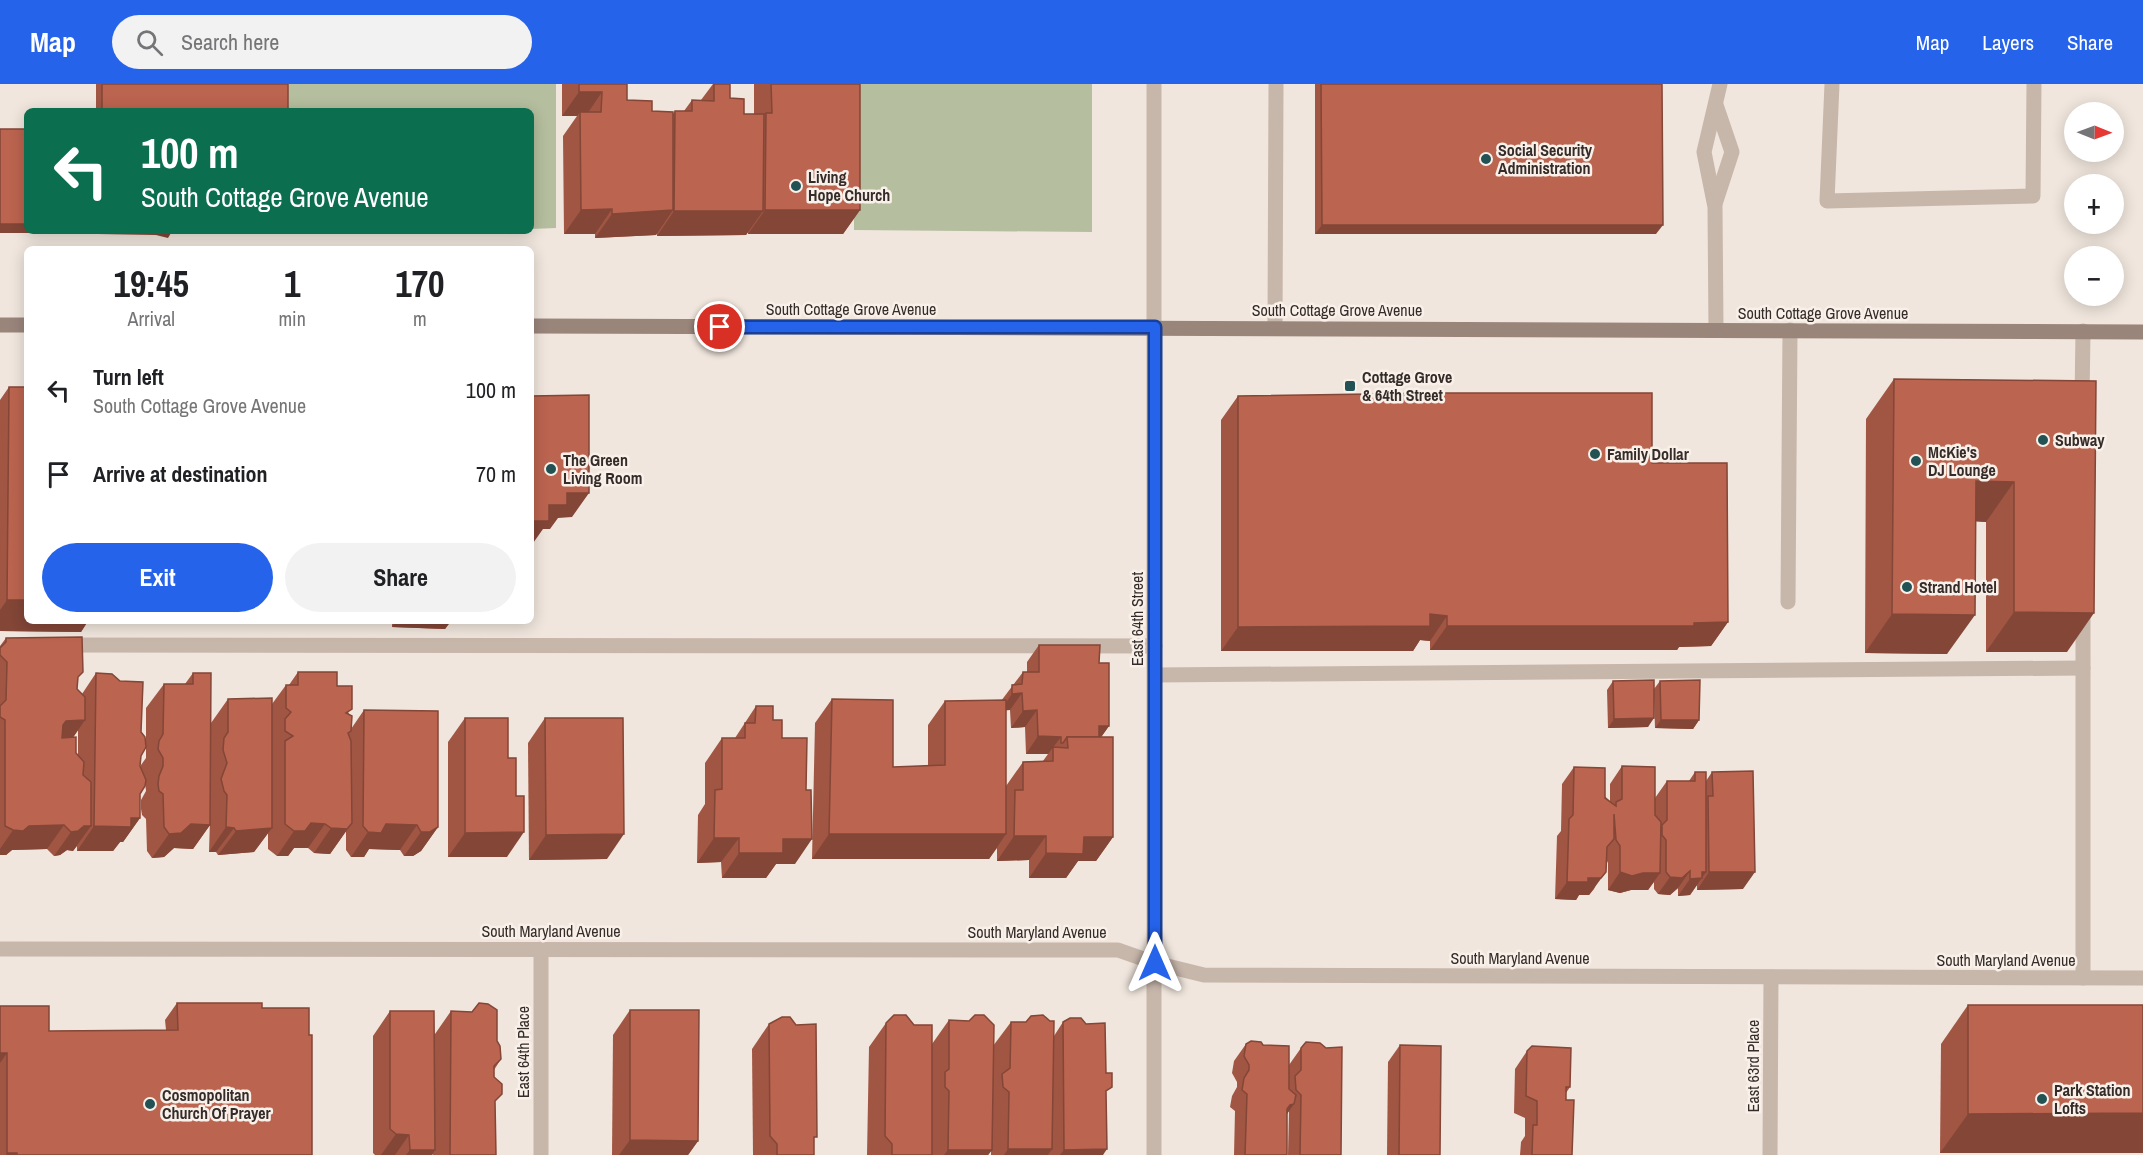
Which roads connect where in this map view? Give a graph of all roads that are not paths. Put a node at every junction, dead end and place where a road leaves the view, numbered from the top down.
1 (1154, 84) edge
2 (1276, 84) edge
3 (1720, 84) edge
4 (1832, 84) edge
5 (2034, 84) edge
6 (1716, 104) junction
7 (1714, 207) junction
8 (0, 325) edge
9 (24, 325) edge
10 (534, 326) edge
11 (1155, 327) junction
12 (1275, 328) junction
13 (1716, 330) junction
14 (1790, 330) junction
15 (2083, 332) junction
16 (2143, 332) edge
17 (2082, 412) edge
18 (2083, 598) edge
19 (1788, 602) dead end
20 (48, 645) edge
21 (1155, 646) junction
22 (2083, 668) junction
23 (1155, 675) junction
24 (0, 949) edge
25 (541, 949) junction
26 (1155, 963) junction
27 (1771, 977) junction
28 (2084, 978) junction
29 (2143, 978) edge
30 (541, 1155) edge
31 (1154, 1155) edge
32 (1770, 1155) edge

1 - 11 street, East 64th Street
2 - 12 street
3 - 6 street
4 - 5 street
6 - 7 street
6 - 7 street
7 - 13 street
8 - 9 main road
10 - 11 main road, South Cottage Grove Avenue
11 - 12 main road, South Cottage Grove Avenue
11 - 21 street, East 64th Street
12 - 13 main road, South Cottage Grove Avenue
13 - 14 main road, South Cottage Grove Avenue
14 - 15 main road, South Cottage Grove Avenue
14 - 19 street
15 - 16 main road, South Cottage Grove Avenue
15 - 17 street
18 - 22 street
20 - 21 street
21 - 23 street, East 64th Street
22 - 23 street
22 - 28 street
23 - 26 street, East 64th Street
24 - 25 street, South Maryland Avenue
25 - 26 street, South Maryland Avenue
25 - 30 street, East 64th Place
26 - 27 street, South Maryland Avenue
26 - 31 street, East 64th Street
27 - 28 street, South Maryland Avenue
27 - 32 street, East 63rd Place
28 - 29 street, South Maryland Avenue

